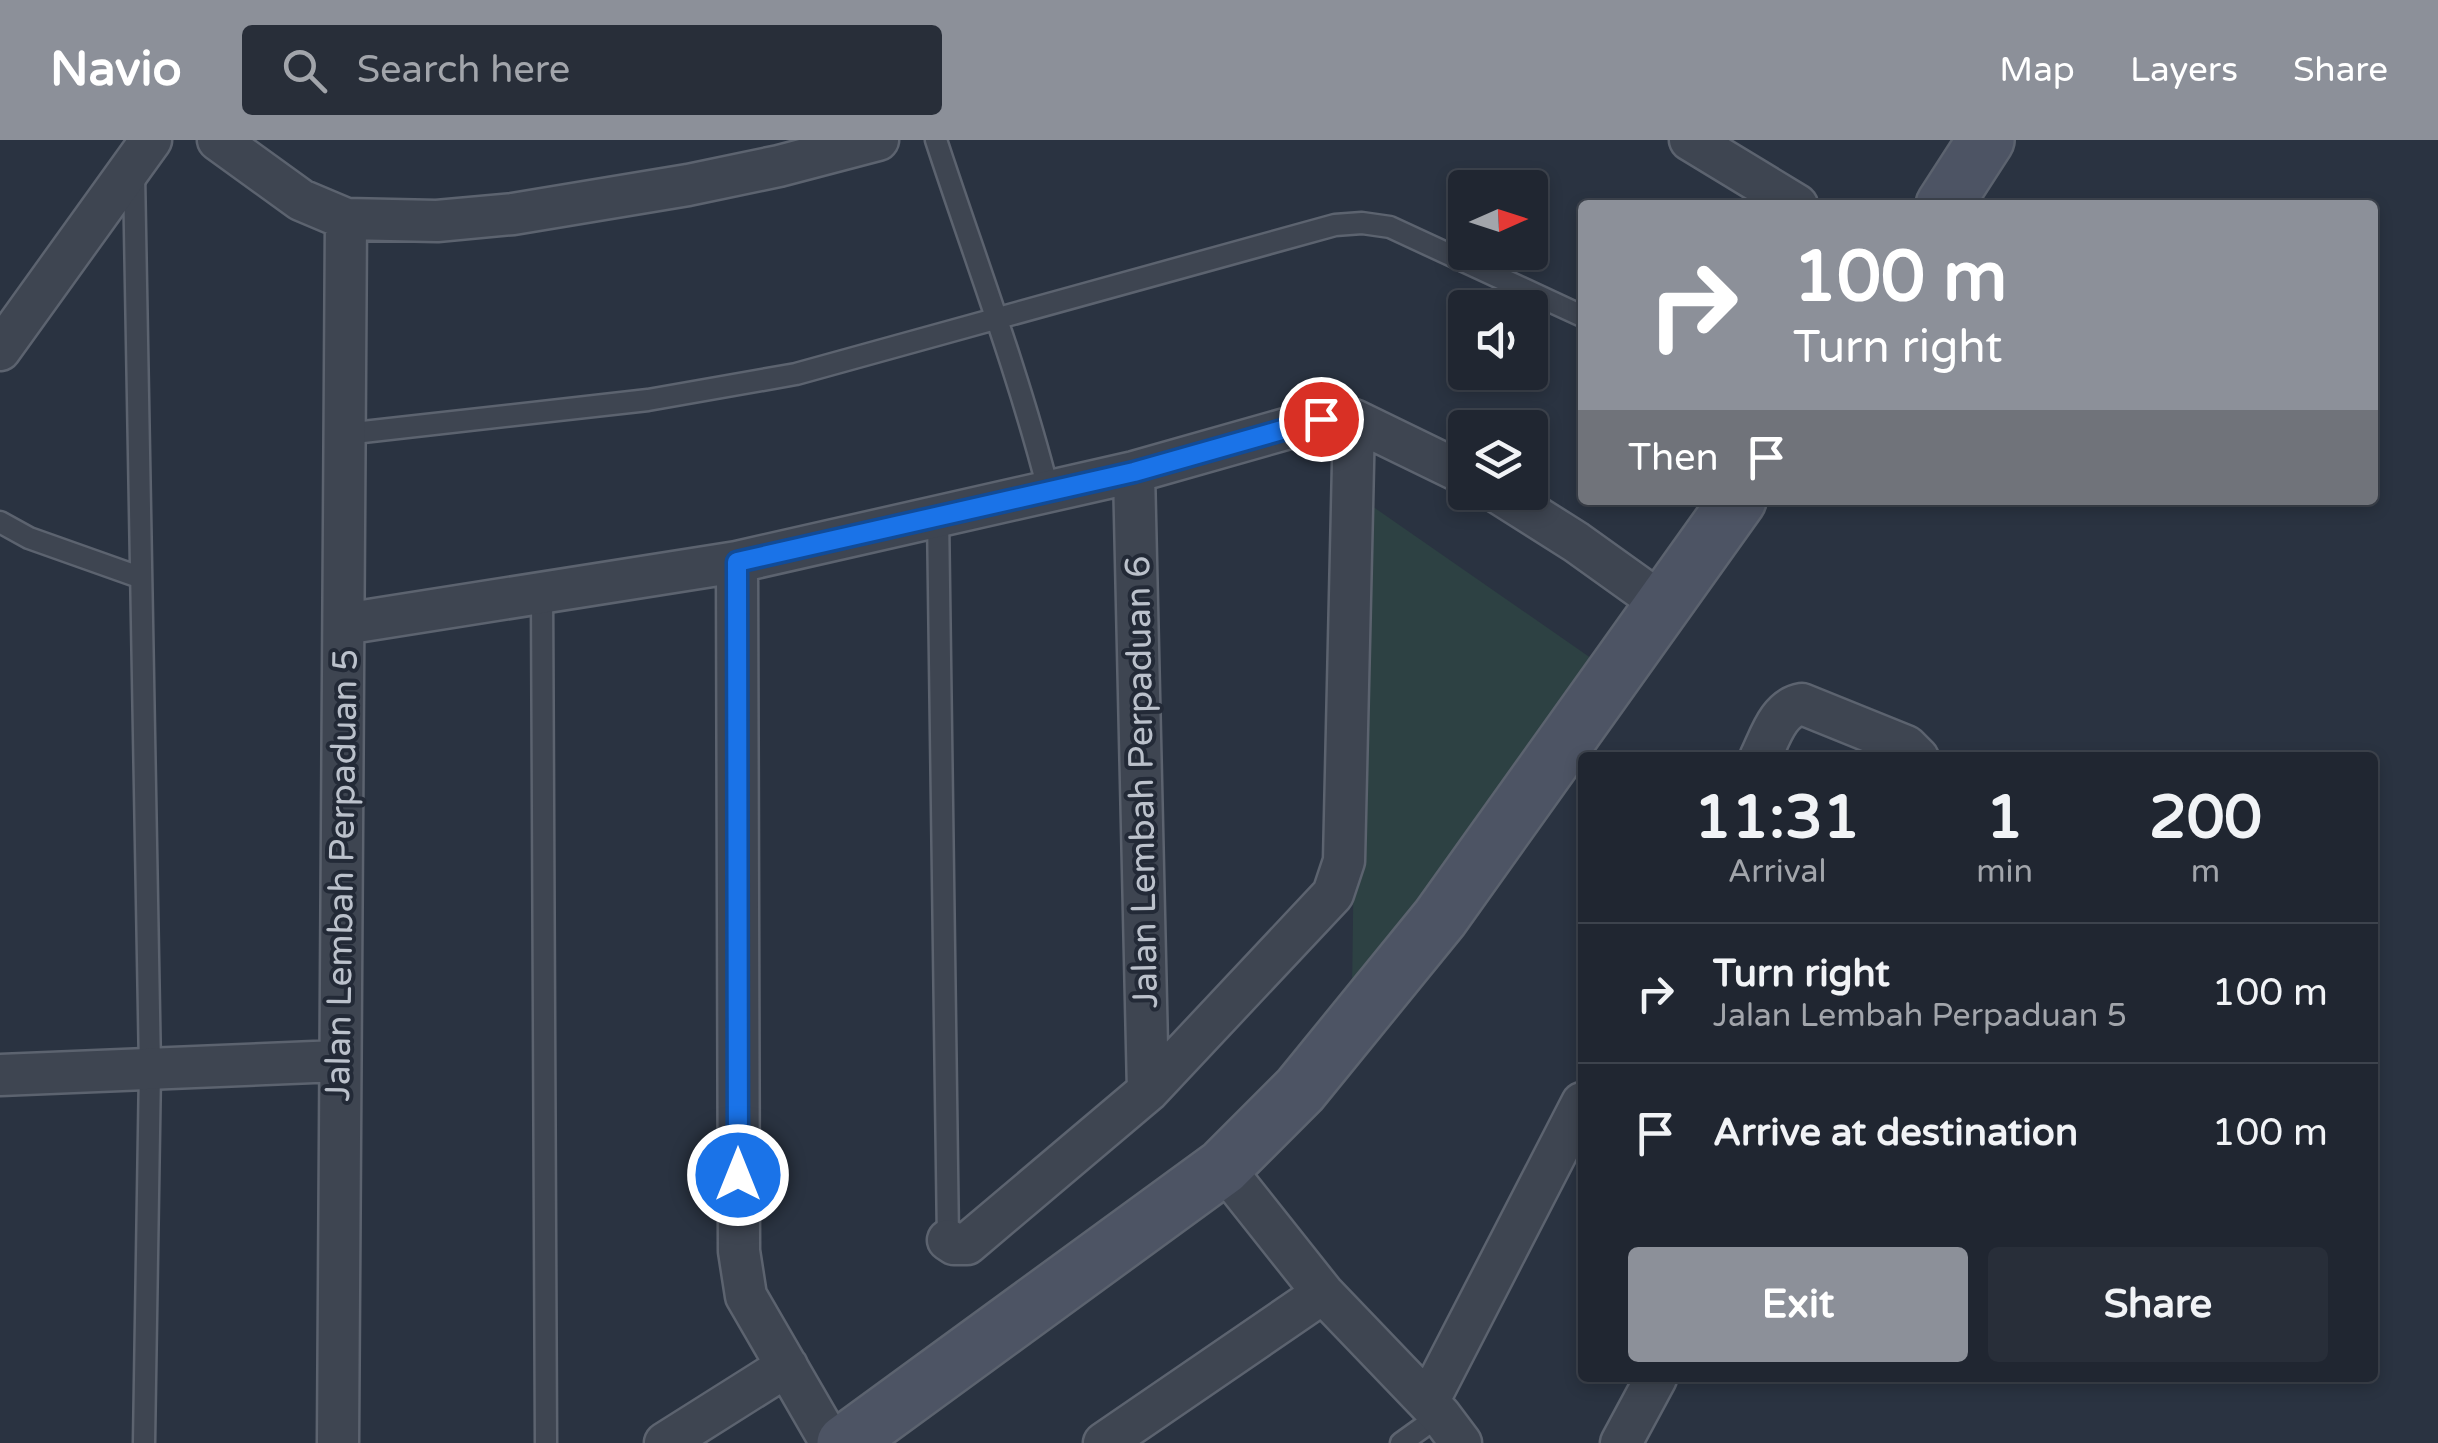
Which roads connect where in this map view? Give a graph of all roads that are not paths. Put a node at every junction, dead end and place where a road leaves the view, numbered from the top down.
1 (218, 140) edge
2 (878, 140) edge
3 (936, 140) edge
4 (1690, 140) edge
5 (1986, 140) edge
6 (829, 146) edge
7 (142, 154) edge
8 (1790, 200) edge
9 (1947, 200) edge
10 (346, 219) junction
11 (1578, 314) edge
12 (994, 318) junction
13 (0, 350) edge
14 (1354, 420) junction
15 (345, 434) junction
16 (1448, 466) edge
17 (1134, 472) junction
18 (1048, 490) junction
19 (1734, 505) edge
20 (1525, 510) edge
21 (938, 515) junction
22 (0, 522) edge
23 (737, 562) junction
24 (139, 577) junction
25 (542, 593) junction
26 (1664, 604) junction
27 (344, 624) junction
28 (1763, 752) edge
29 (1912, 752) edge
30 (338, 1061) junction
31 (150, 1068) junction
32 (0, 1075) edge
33 (1148, 1091) junction
34 (1578, 1112) edge
35 (1223, 1167) junction
36 (948, 1240) joint
37 (1323, 1293) junction
38 (787, 1366) junction
39 (1654, 1382) edge
40 (1443, 1420) edge
41 (144, 1443) edge
42 (338, 1443) edge
43 (546, 1443) edge
44 (665, 1443) edge
45 (831, 1443) edge
46 (845, 1443) edge
47 (1104, 1443) edge
48 (1401, 1443) edge
49 (1622, 1443) edge

1 - 10 street
2 - 6 street
3 - 12 lane
4 - 8 street
5 - 9 main road
6 - 10 street
7 - 13 street
7 - 24 lane
10 - 15 street
11 - 12 lane
12 - 15 lane
12 - 18 lane
14 - 16 street
14 - 17 street, Jalan Lembah Perpaduan 5
14 - 33 street
15 - 27 street
17 - 18 street, Jalan Lembah Perpaduan 5
17 - 33 street, Jalan Lembah Perpaduan 6
18 - 21 street, Jalan Lembah Perpaduan 5
19 - 26 main road
20 - 26 street
21 - 23 street, Jalan Lembah Perpaduan 5
21 - 36 lane
22 - 24 lane
23 - 25 street, Jalan Lembah Perpaduan 5
23 - 38 street
24 - 31 lane
25 - 27 street, Jalan Lembah Perpaduan 5
25 - 43 lane
26 - 35 main road
27 - 30 street, Jalan Lembah Perpaduan 5
28 - 29 street
30 - 31 street
30 - 42 street, Jalan Lembah Perpaduan 5
31 - 32 street
31 - 41 lane
33 - 36 street
34 - 40 street
35 - 37 street
35 - 46 main road
37 - 40 street
37 - 47 street
38 - 44 street
38 - 45 street
39 - 49 street
40 - 48 lane

